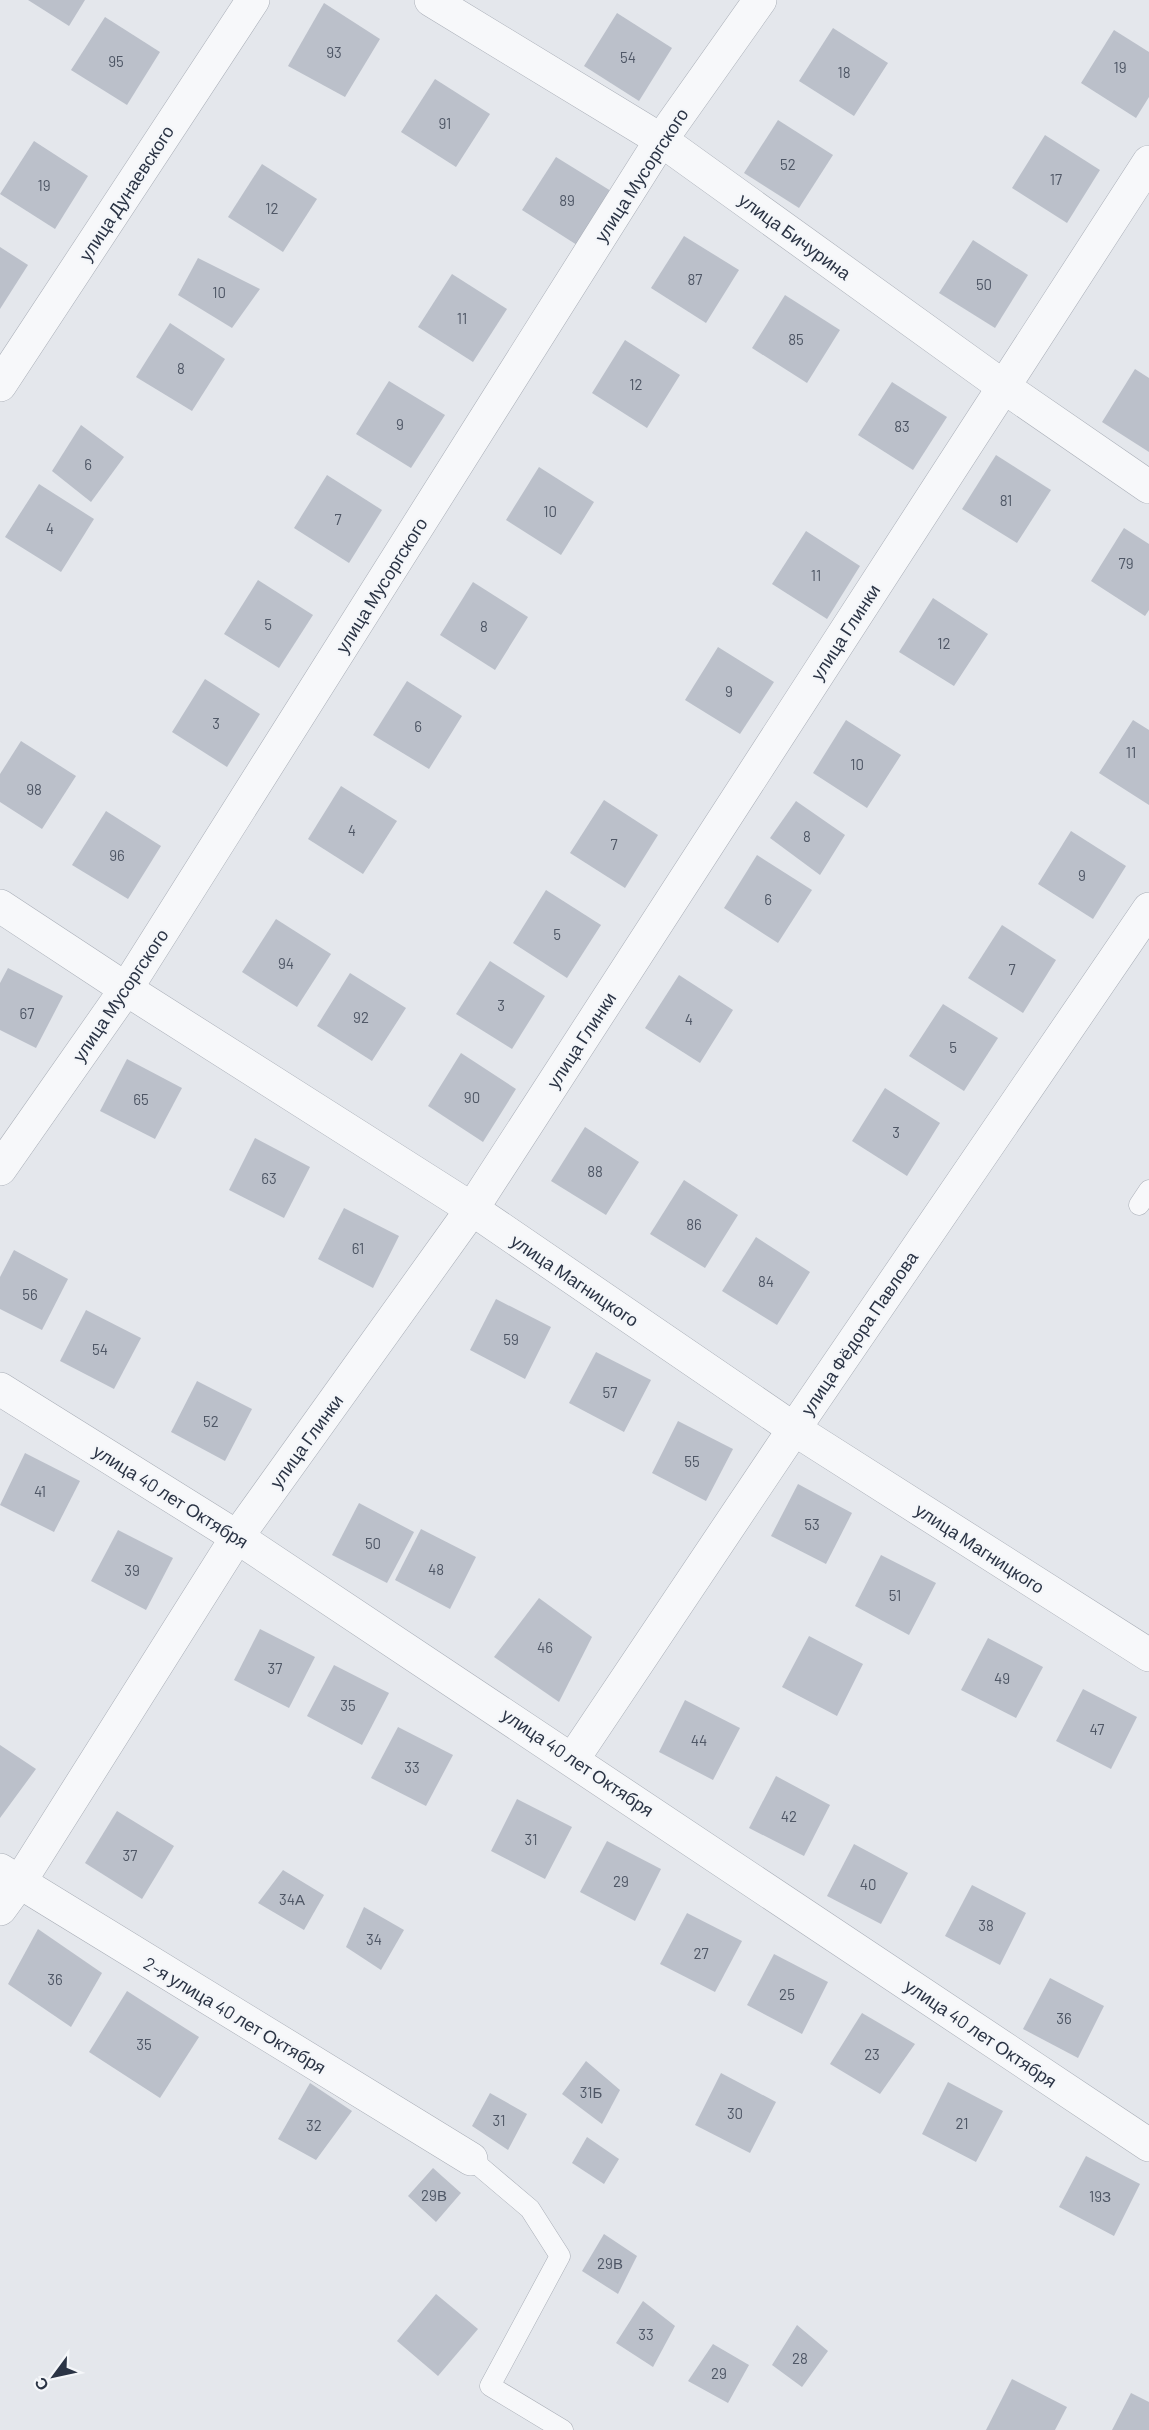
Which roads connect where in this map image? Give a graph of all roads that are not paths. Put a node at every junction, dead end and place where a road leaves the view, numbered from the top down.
1 (253, 0) edge
2 (431, 0) edge
3 (760, 0) edge
4 (662, 140) junction
5 (1149, 162) edge
6 (0, 385) edge
7 (1004, 387) junction
8 (1149, 487) edge
9 (0, 906) edge
10 (1149, 909) edge
11 (126, 989) junction
12 (0, 1169) edge
13 (472, 1209) junction
14 (0, 1389) edge
15 (794, 1429) junction
16 (237, 1537) junction
17 (1149, 1655) edge
18 (573, 1759) junction
19 (10, 1877) edge
20 (0, 1909) edge
21 (1149, 2145) edge
22 (471, 2159) joint
23 (563, 2430) edge

1 - 6 street, улица Дунаевского
2 - 4 street, улица Бичурина
3 - 4 street, улица Мусоргского
4 - 7 street, улица Бичурина
4 - 11 street, улица Мусоргского
5 - 7 street, улица Глинки
7 - 8 street, улица Бичурина
7 - 13 street, улица Глинки
9 - 11 street, улица Магницкого
10 - 15 street, улица Фёдора Павлова
11 - 12 street, улица Мусоргского
11 - 13 street, улица Магницкого
13 - 15 street, улица Магницкого
13 - 16 street, улица Глинки
14 - 16 street, улица 40 лет Октября
15 - 17 street, улица Магницкого
15 - 18 street, улица Фёдора Павлова
16 - 18 street, улица 40 лет Октября
16 - 19 street, улица Глинки
18 - 21 street, улица 40 лет Октября
19 - 20 street, улица Глинки
19 - 22 street, 2-я улица 40 лет Октября
22 - 23 lane

